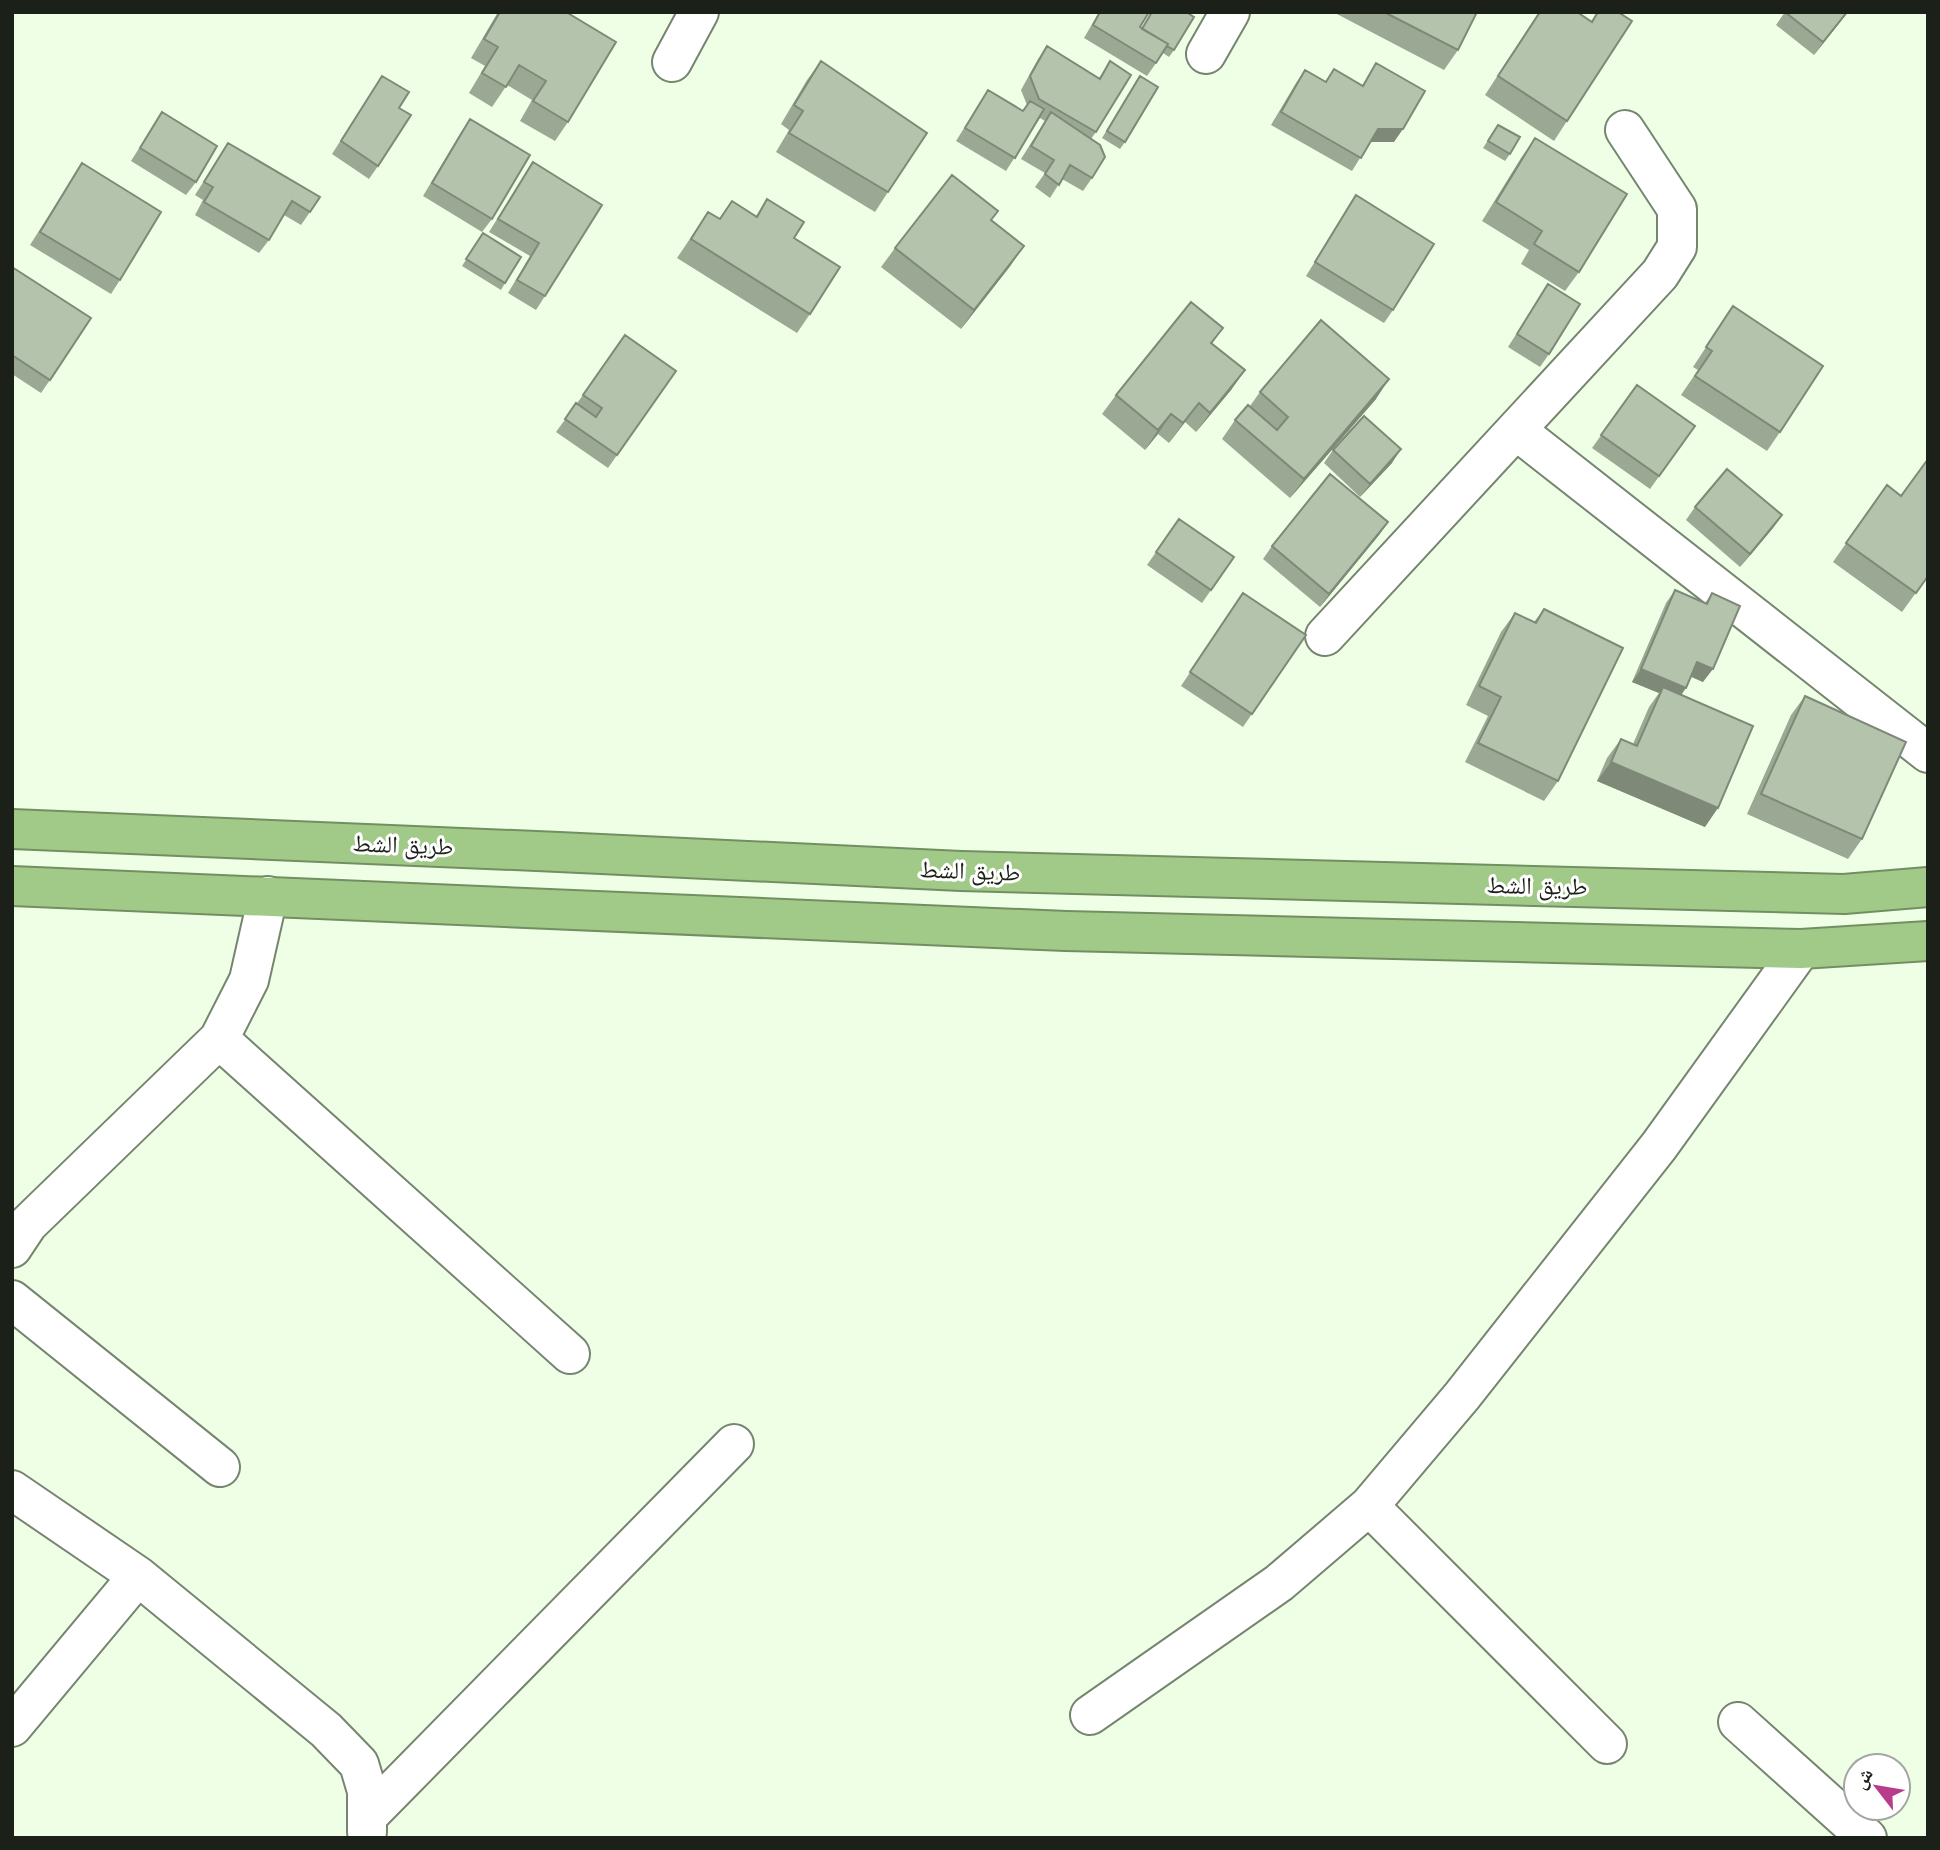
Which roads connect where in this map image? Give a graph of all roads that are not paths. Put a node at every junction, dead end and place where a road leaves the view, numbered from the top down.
1 (699, 12) edge
2 (1230, 12) edge
3 (1206, 54) dead end
4 (672, 62) dead end
5 (1625, 130) dead end
6 (1516, 430) junction
7 (1325, 636) dead end
8 (1928, 753) edge
9 (12, 829) edge
10 (12, 886) edge
11 (1928, 887) edge
12 (268, 896) junction
13 (1928, 941) edge
14 (1801, 949) junction
15 (219, 1039) junction
16 (12, 1248) edge
17 (12, 1300) edge
18 (570, 1354) dead end
19 (734, 1444) dead end
20 (220, 1467) dead end
21 (12, 1490) edge
22 (1369, 1506) junction
23 (138, 1576) junction
24 (1090, 1715) dead end
25 (1738, 1722) dead end
26 (12, 1727) edge
27 (1607, 1744) dead end
28 (368, 1827) edge
29 (1867, 1838) edge

1 - 4 street
2 - 3 street
5 - 6 street
6 - 7 street
6 - 8 street
9 - 11 highway, طريق الشط
10 - 12 highway
12 - 14 highway
12 - 15 street
13 - 14 highway
14 - 22 street
15 - 16 street
15 - 18 street
17 - 20 street
19 - 28 street
21 - 23 street
22 - 24 street
22 - 27 street
23 - 26 street
23 - 28 street
25 - 29 street

